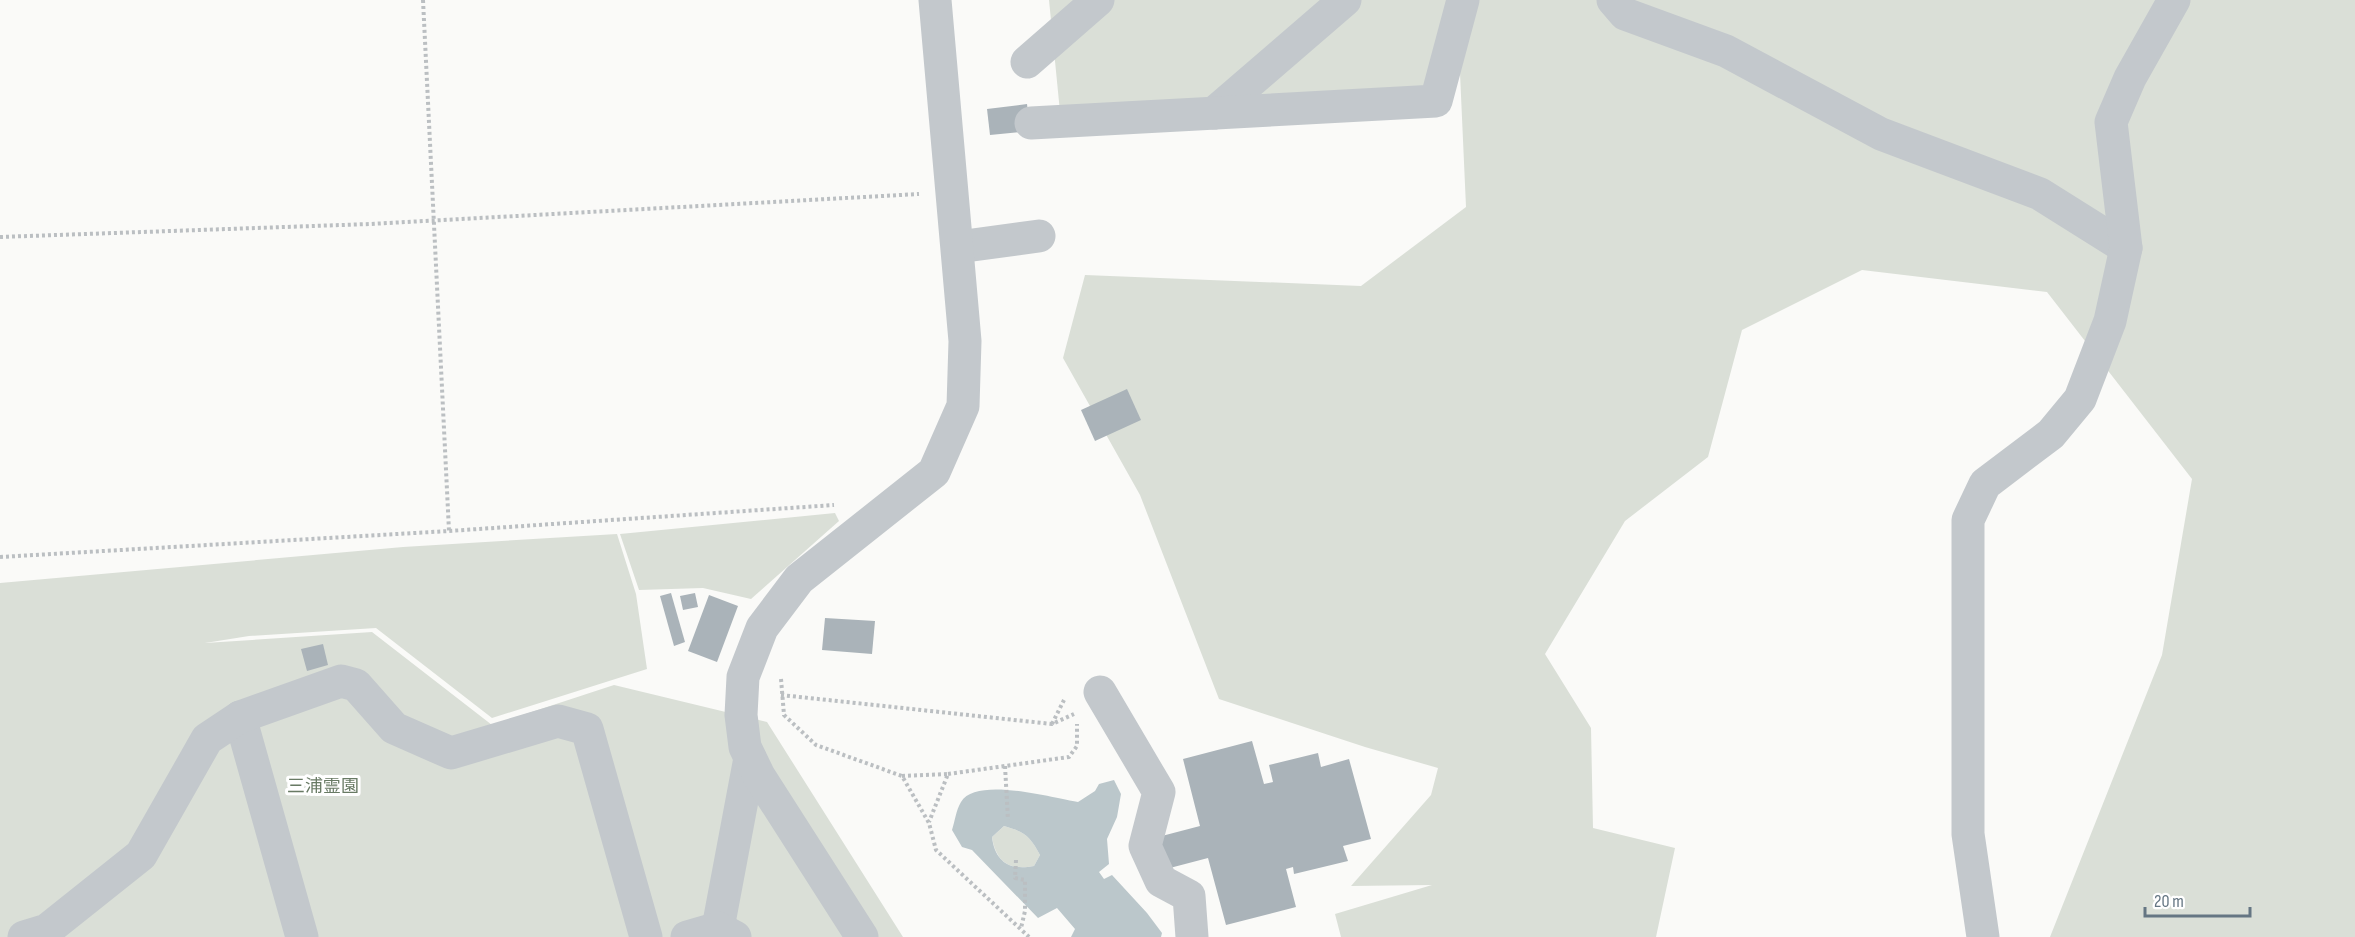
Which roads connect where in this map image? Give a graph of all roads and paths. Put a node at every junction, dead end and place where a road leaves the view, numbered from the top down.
1 (423, 0) edge
2 (935, 0) edge
3 (1098, 0) edge
4 (1345, 0) edge
5 (1463, 0) edge
6 (1613, 0) edge
7 (2174, 0) edge
8 (1027, 62) dead end
9 (1214, 113) junction
10 (1031, 123) dead end
11 (953, 193) junction
12 (435, 220) junction
13 (1039, 236) dead end
14 (0, 237) edge
15 (958, 247) junction
16 (2126, 248) junction
17 (841, 505) dead end
18 (450, 531) junction
19 (0, 557) edge
20 (781, 674) dead end
21 (1100, 692) dead end
22 (782, 695) junction
23 (1064, 700) dead end
24 (240, 717) junction
25 (1052, 724) junction
26 (750, 758) junction
27 (1005, 766) junction
28 (948, 774) junction
29 (902, 776) junction
30 (1008, 820) dead end
31 (928, 823) junction
32 (1016, 860) dead end
33 (1021, 929) junction
34 (726, 933) edge
35 (24, 937) edge
36 (302, 937) edge
37 (646, 937) edge
38 (687, 937) edge
39 (862, 937) edge
40 (1029, 937) edge
41 (1192, 937) edge
42 (1983, 937) edge

1 - 12 path
2 - 11 street
3 - 8 street
4 - 9 street
5 - 9 street
6 - 16 street
7 - 16 street
9 - 10 street
11 - 12 path
11 - 15 street
12 - 14 path
12 - 18 path
13 - 15 street
15 - 26 street
16 - 42 street
17 - 18 path
18 - 19 path
20 - 22 path
21 - 41 street
22 - 25 path
22 - 29 path
23 - 25 path
24 - 35 street
24 - 36 street
24 - 37 street
25 - 27 path
26 - 34 street
26 - 39 street
27 - 28 path
27 - 30 path
28 - 29 path
28 - 31 path
29 - 31 path
31 - 33 path
32 - 33 path
33 - 40 path
34 - 38 street

